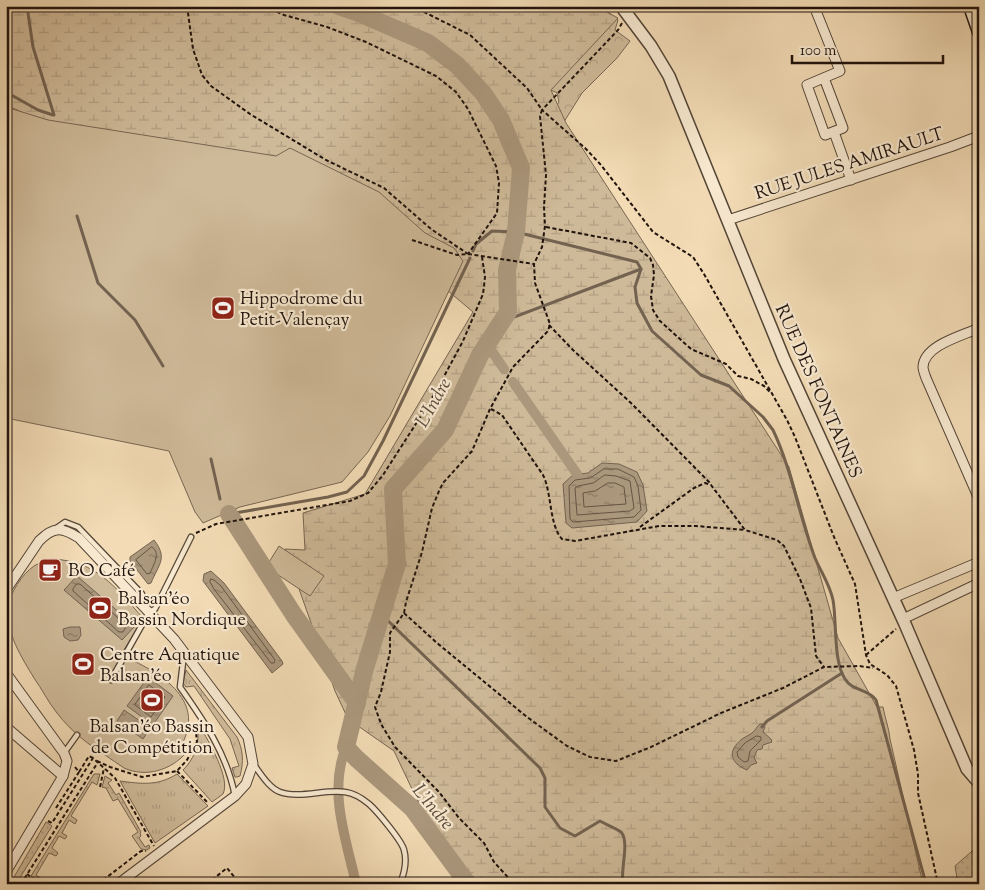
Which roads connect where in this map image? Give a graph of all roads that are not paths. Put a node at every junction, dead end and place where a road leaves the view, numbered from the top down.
1 (814, 6) edge
2 (970, 6) edge
3 (626, 8) edge
4 (979, 32) edge
5 (824, 78) junction
6 (834, 132) junction
7 (979, 136) edge
8 (851, 180) junction
9 (728, 220) junction
10 (979, 328) edge
11 (979, 499) edge
12 (190, 536) road end
13 (979, 562) edge
14 (979, 583) edge
15 (6, 590) edge
16 (893, 598) junction
17 (146, 609) junction
18 (903, 619) junction
19 (184, 653) junction
20 (6, 673) edge
21 (111, 680) dead end
22 (6, 727) edge
23 (77, 735) dead end
24 (64, 754) junction
25 (253, 764) junction
26 (63, 776) junction
27 (979, 783) edge
28 (235, 796) junction
29 (6, 872) edge
30 (118, 884) edge
31 (400, 884) edge

1 - 5 street
2 - 4 main road
3 - 9 street, RUE DES FONTAINES
5 - 6 street
5 - 6 street
6 - 8 street
7 - 8 street, RUE JULES AMIRAULT
8 - 9 street, RUE JULES AMIRAULT
9 - 16 street, RUE DES FONTAINES
10 - 11 street
12 - 17 lane
13 - 16 street
14 - 18 street
15 - 17 street
16 - 18 street, RUE DES FONTAINES
17 - 19 street
17 - 21 lane
18 - 27 street, RUE DES FONTAINES
19 - 25 street
19 - 28 lane
20 - 24 street
22 - 26 street
23 - 24 lane
24 - 26 street
25 - 28 street
25 - 31 lane
26 - 29 street
28 - 30 street

